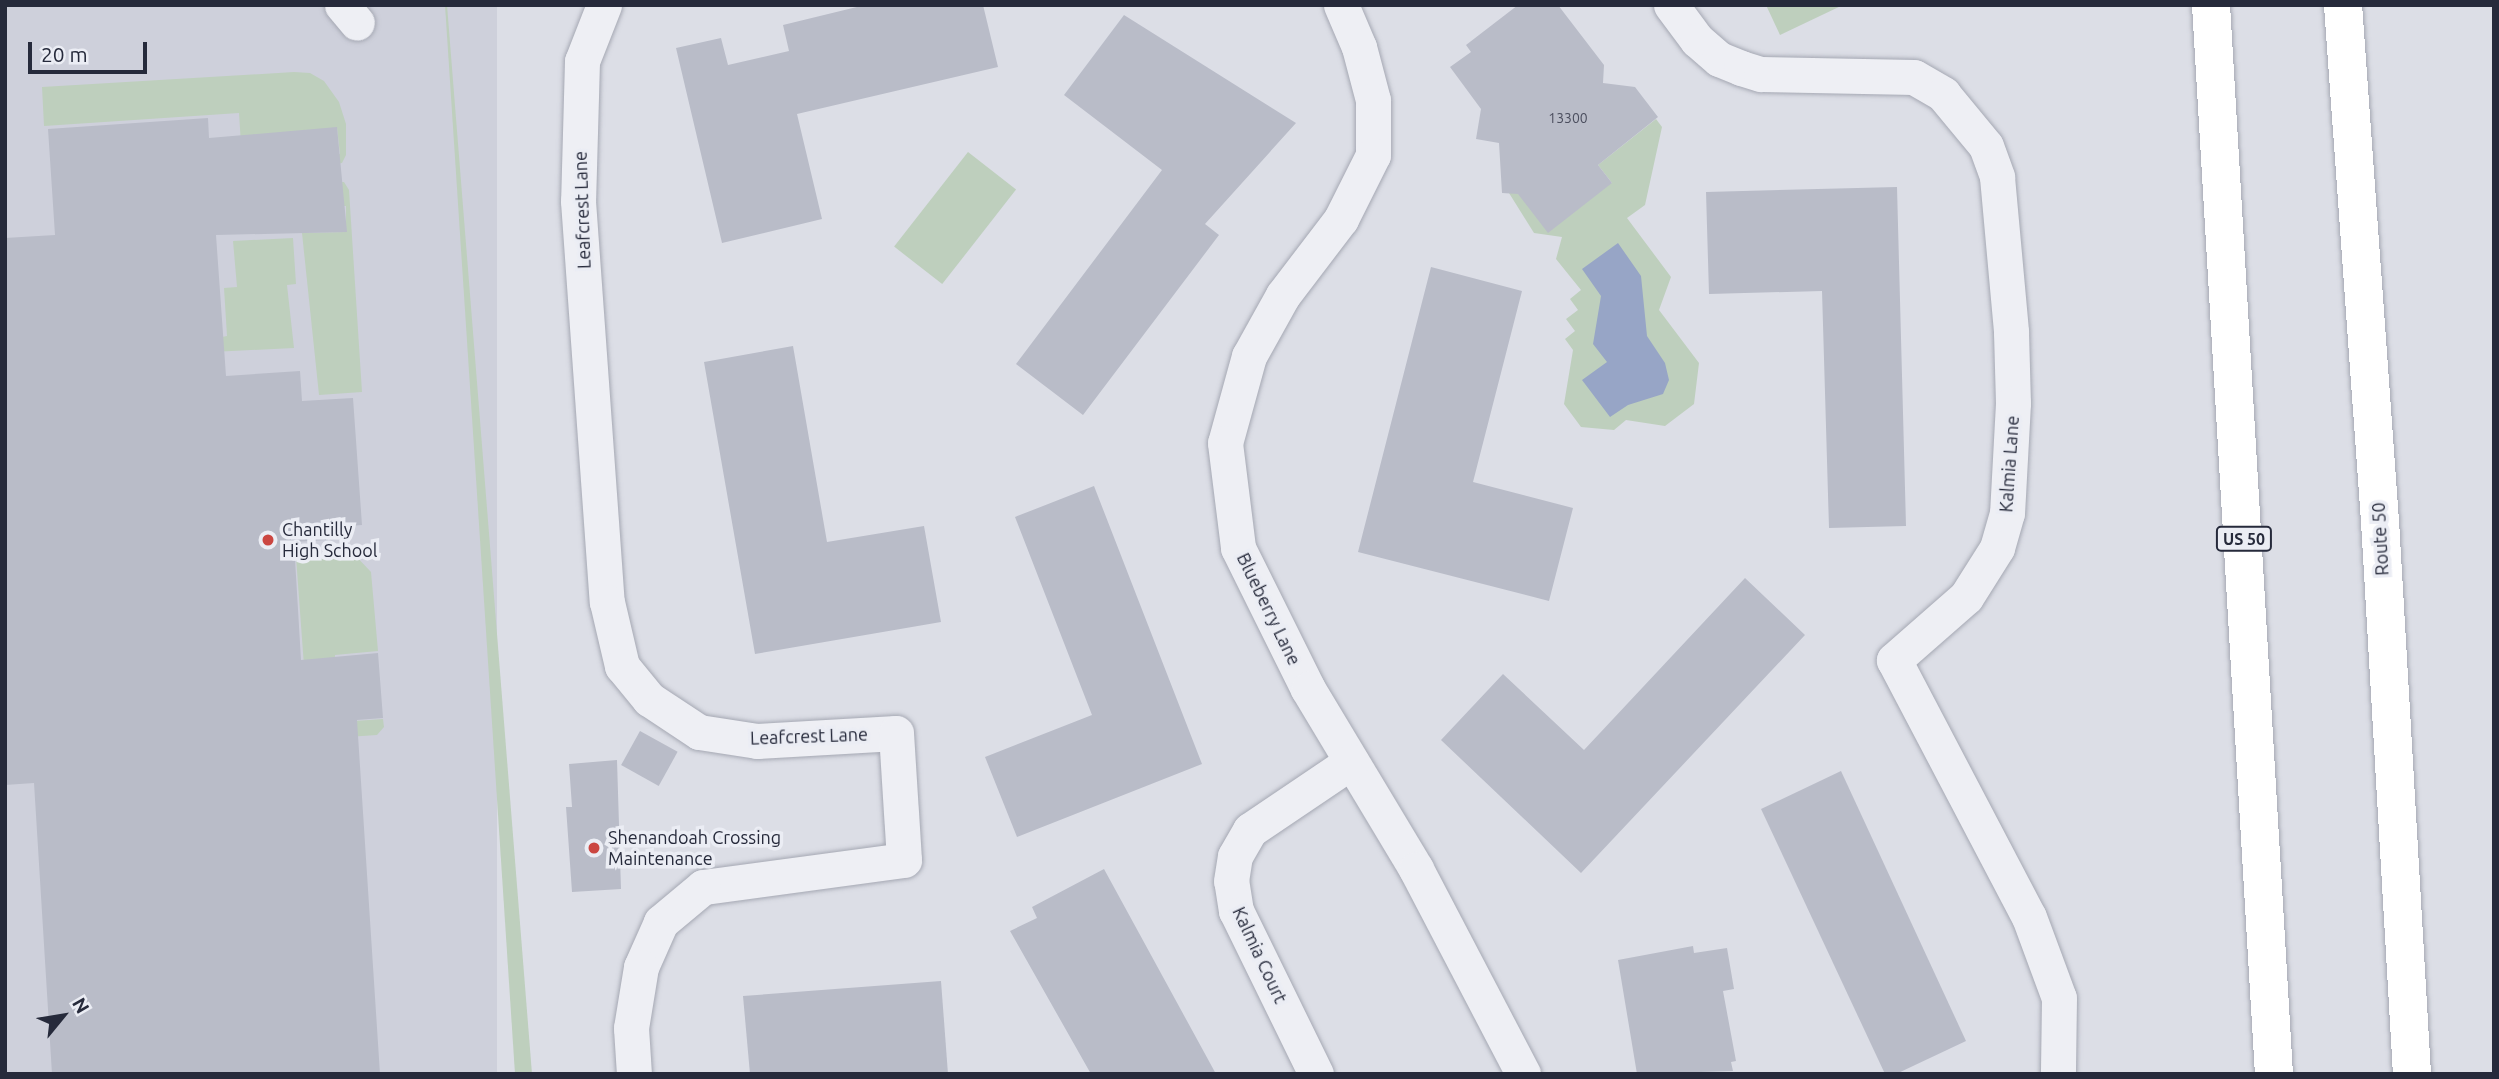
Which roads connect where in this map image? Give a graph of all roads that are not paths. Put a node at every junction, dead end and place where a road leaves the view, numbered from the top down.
1 (604, 5) edge
2 (1341, 5) edge
3 (1671, 5) edge
4 (2211, 5) edge
5 (2343, 5) edge
6 (1351, 762) junction
7 (634, 1074) edge
8 (1316, 1074) edge
9 (1523, 1074) edge
10 (2058, 1074) edge
11 (2274, 1074) edge
12 (2412, 1074) edge

1 - 7 street, Leafcrest Lane
2 - 6 street, Blueberry Lane
3 - 10 street, Kalmia Lane
4 - 11 highway, US 50
5 - 12 highway, Route 50
6 - 8 street, Kalmia Court
6 - 9 street, Blueberry Lane

